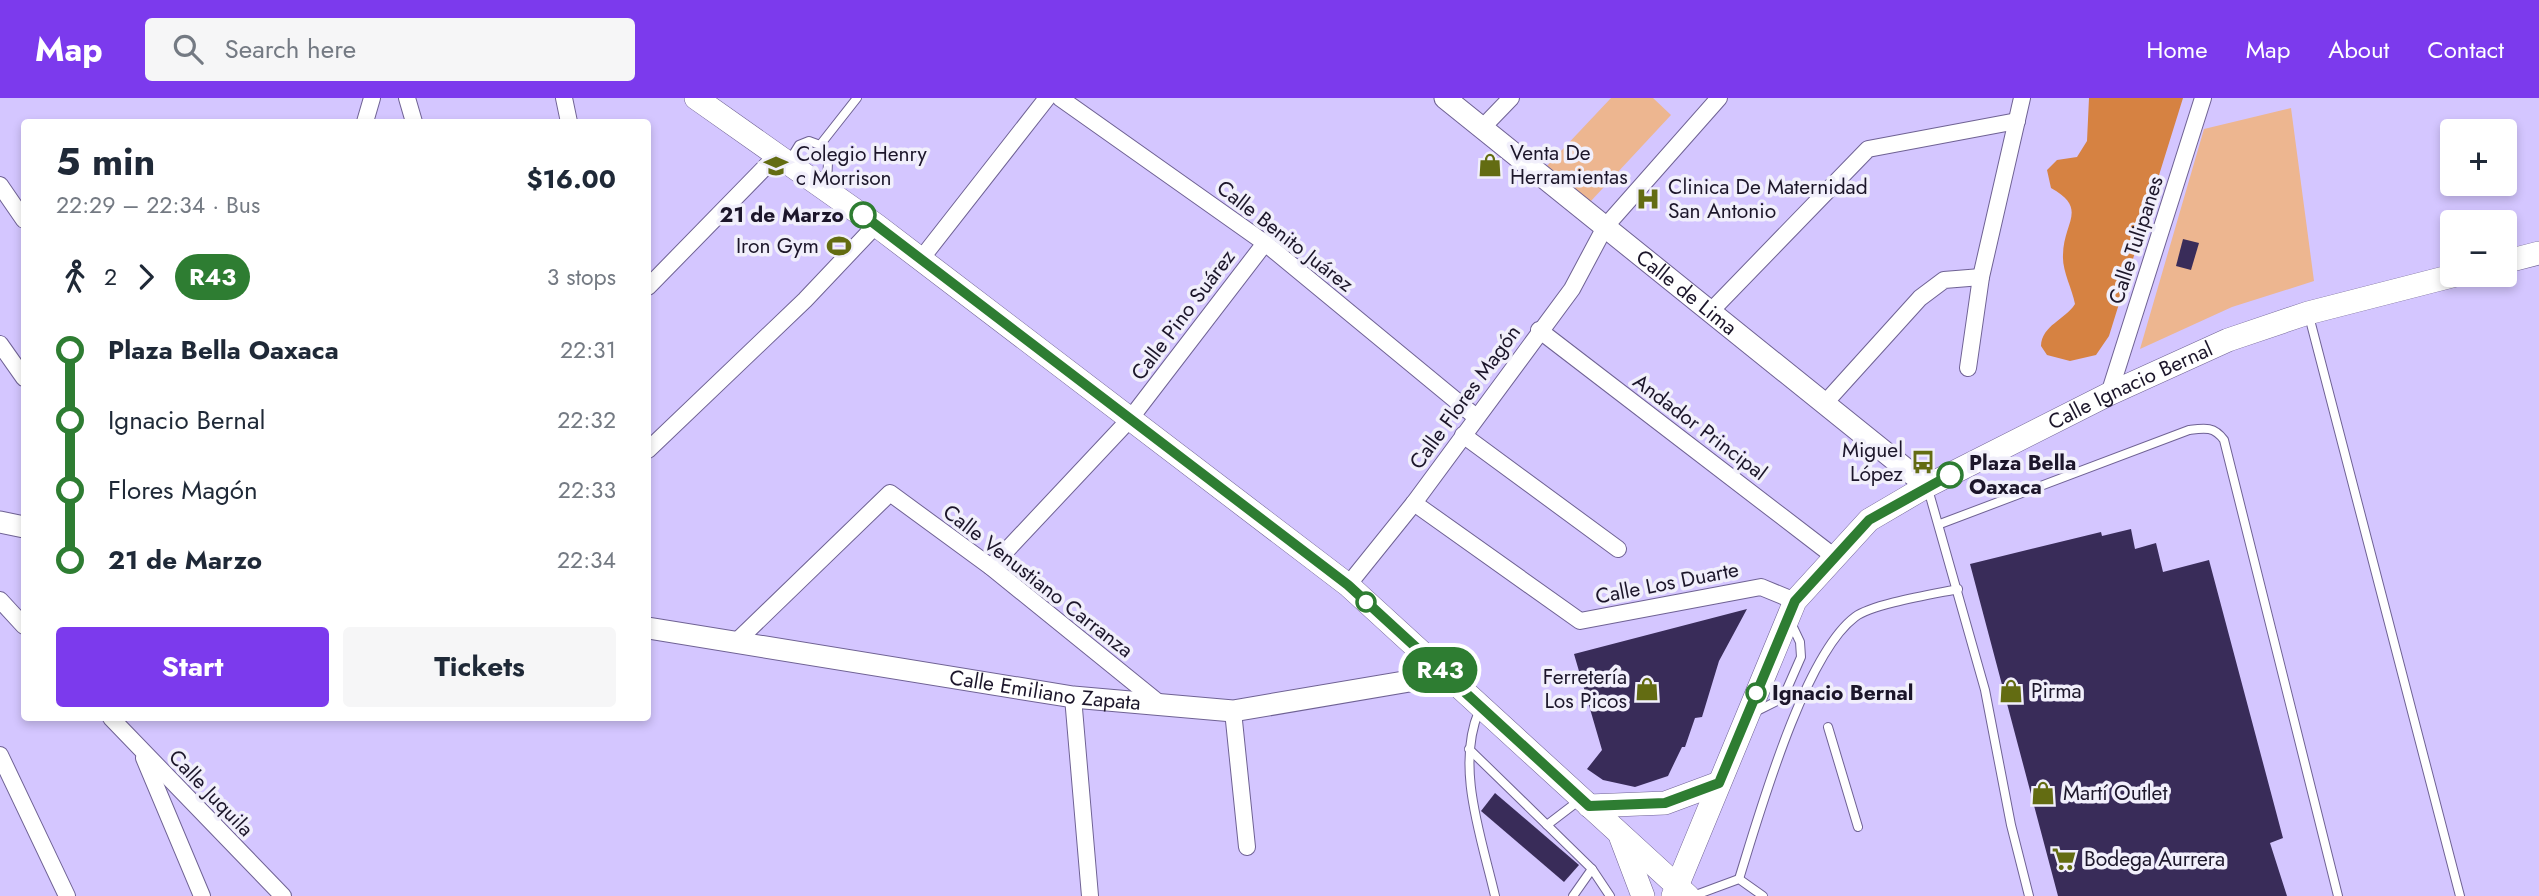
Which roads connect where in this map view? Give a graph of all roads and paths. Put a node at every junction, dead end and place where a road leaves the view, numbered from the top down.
1 (372, 98) edge
2 (407, 98) edge
3 (564, 98) edge
4 (696, 98) edge
5 (857, 98) edge
6 (1047, 98) edge
7 (1060, 98) edge
8 (1445, 98) edge
9 (1511, 98) edge
10 (1719, 98) edge
11 (2022, 98) edge
12 (2203, 98) edge
13 (366, 119) edge
14 (413, 119) edge
15 (568, 119) edge
16 (2017, 121) junction
17 (1482, 128) junction
18 (820, 145) junction
19 (782, 159) junction
20 (0, 185) edge
21 (827, 189) junction
22 (21, 216) edge
23 (876, 225) junction
24 (1605, 227) junction
25 (1265, 243) junction
26 (2539, 253) edge
27 (2517, 259) edge
28 (921, 260) junction
29 (1981, 277) junction
30 (2440, 279) edge
31 (651, 282) edge
32 (1709, 313) junction
33 (2308, 313) junction
34 (1539, 330) junction
35 (0, 344) edge
36 (1968, 368) dead end
37 (21, 374) edge
38 (2109, 394) junction
39 (1825, 403) junction
40 (1476, 417) junction
41 (1130, 419) junction
42 (1463, 435) junction
43 (651, 447) edge
44 (1927, 486) junction
45 (1414, 502) junction
46 (0, 522) edge
47 (1940, 524) junction
48 (21, 526) edge
49 (1618, 549) dead end
50 (1836, 558) junction
51 (991, 567) junction
52 (1348, 585) junction
53 (1958, 589) junction
54 (0, 600) edge
55 (1792, 609) junction
56 (21, 623) edge
57 (651, 628) edge
58 (737, 641) junction
59 (1445, 675) junction
60 (1073, 697) junction
61 (1159, 703) junction
62 (1481, 708) junction
63 (1233, 711) junction
64 (114, 721) edge
65 (1828, 727) dead end
66 (1469, 749) junction
67 (141, 750) junction
68 (0, 755) edge
69 (1719, 783) junction
70 (1585, 803) junction
71 (1547, 825) junction
72 (1858, 827) dead end
73 (1620, 835) junction
74 (1247, 847) dead end
75 (1592, 869) junction
76 (1739, 879) junction
77 (278, 893) edge
78 (1683, 893) edge
79 (67, 896) edge
80 (202, 896) edge
81 (1090, 896) edge
82 (1495, 896) edge
83 (1573, 896) edge
84 (1610, 896) edge
85 (1643, 896) edge
86 (1763, 896) edge
87 (2029, 896) edge
88 (2338, 896) edge
89 (2460, 896) edge

1 - 13 street
2 - 14 street
3 - 15 street
4 - 19 main road
5 - 18 lane
6 - 28 street
7 - 25 street, Calle Benito Juárez
8 - 17 street, Calle de Lima
9 - 17 street
10 - 24 street, Calle Flores Magón
11 - 16 street
12 - 38 street, Calle Tulipanes
16 - 29 street
16 - 32 street
17 - 24 street, Calle de Lima
18 - 19 lane
18 - 21 lane
19 - 21 main road
19 - 31 street
20 - 22 street
21 - 23 main road
23 - 28 main road
23 - 43 street
24 - 32 street, Calle de Lima
24 - 34 street, Calle Flores Magón
25 - 40 street, Calle Benito Juárez
25 - 41 street, Calle Pino Suárez
26 - 27 main road
28 - 41 main road
29 - 36 street
29 - 39 street
30 - 33 main road, Calle Ignacio Bernal
32 - 39 street, Calle de Lima
33 - 38 main road, Calle Ignacio Bernal
33 - 89 lane
34 - 40 street, Calle Flores Magón
34 - 50 street, Andador Principal
35 - 37 street
38 - 44 main road, Calle Ignacio Bernal
39 - 44 street, Calle de Lima
40 - 42 street, Calle Flores Magón
41 - 51 street, Calle Pino Suárez
41 - 52 main road
42 - 45 street, Calle Flores Magón
42 - 49 street
44 - 47 lane
44 - 50 main road, Calle Ignacio Bernal
45 - 52 street, Calle Flores Magón
45 - 55 street, Calle Los Duarte
46 - 48 street
47 - 53 lane
47 - 88 lane
50 - 55 main road, Calle Ignacio Bernal
51 - 58 street, Calle Venustiano Carranza
51 - 61 street, Calle Venustiano Carranza
52 - 59 main road
53 - 76 lane
53 - 87 lane
54 - 56 street
55 - 69 main road, Calle Ignacio Bernal
57 - 58 street, Calle Emiliano Zapata
58 - 60 street, Calle Emiliano Zapata
59 - 62 main road
59 - 63 street, Calle Emiliano Zapata
60 - 61 street, Calle Emiliano Zapata
60 - 81 street
61 - 63 street, Calle Emiliano Zapata
62 - 66 lane
62 - 70 main road
63 - 74 street
64 - 67 street, Calle Juquila
65 - 72 lane
66 - 71 lane
66 - 82 lane
67 - 77 street, Calle Juquila
67 - 80 street
68 - 79 street
69 - 70 main road
69 - 78 main road, Calle Ignacio Bernal
70 - 71 lane
70 - 73 main road
71 - 75 lane
73 - 78 main road
73 - 85 main road
75 - 83 lane
75 - 84 lane
76 - 78 lane
76 - 86 lane

